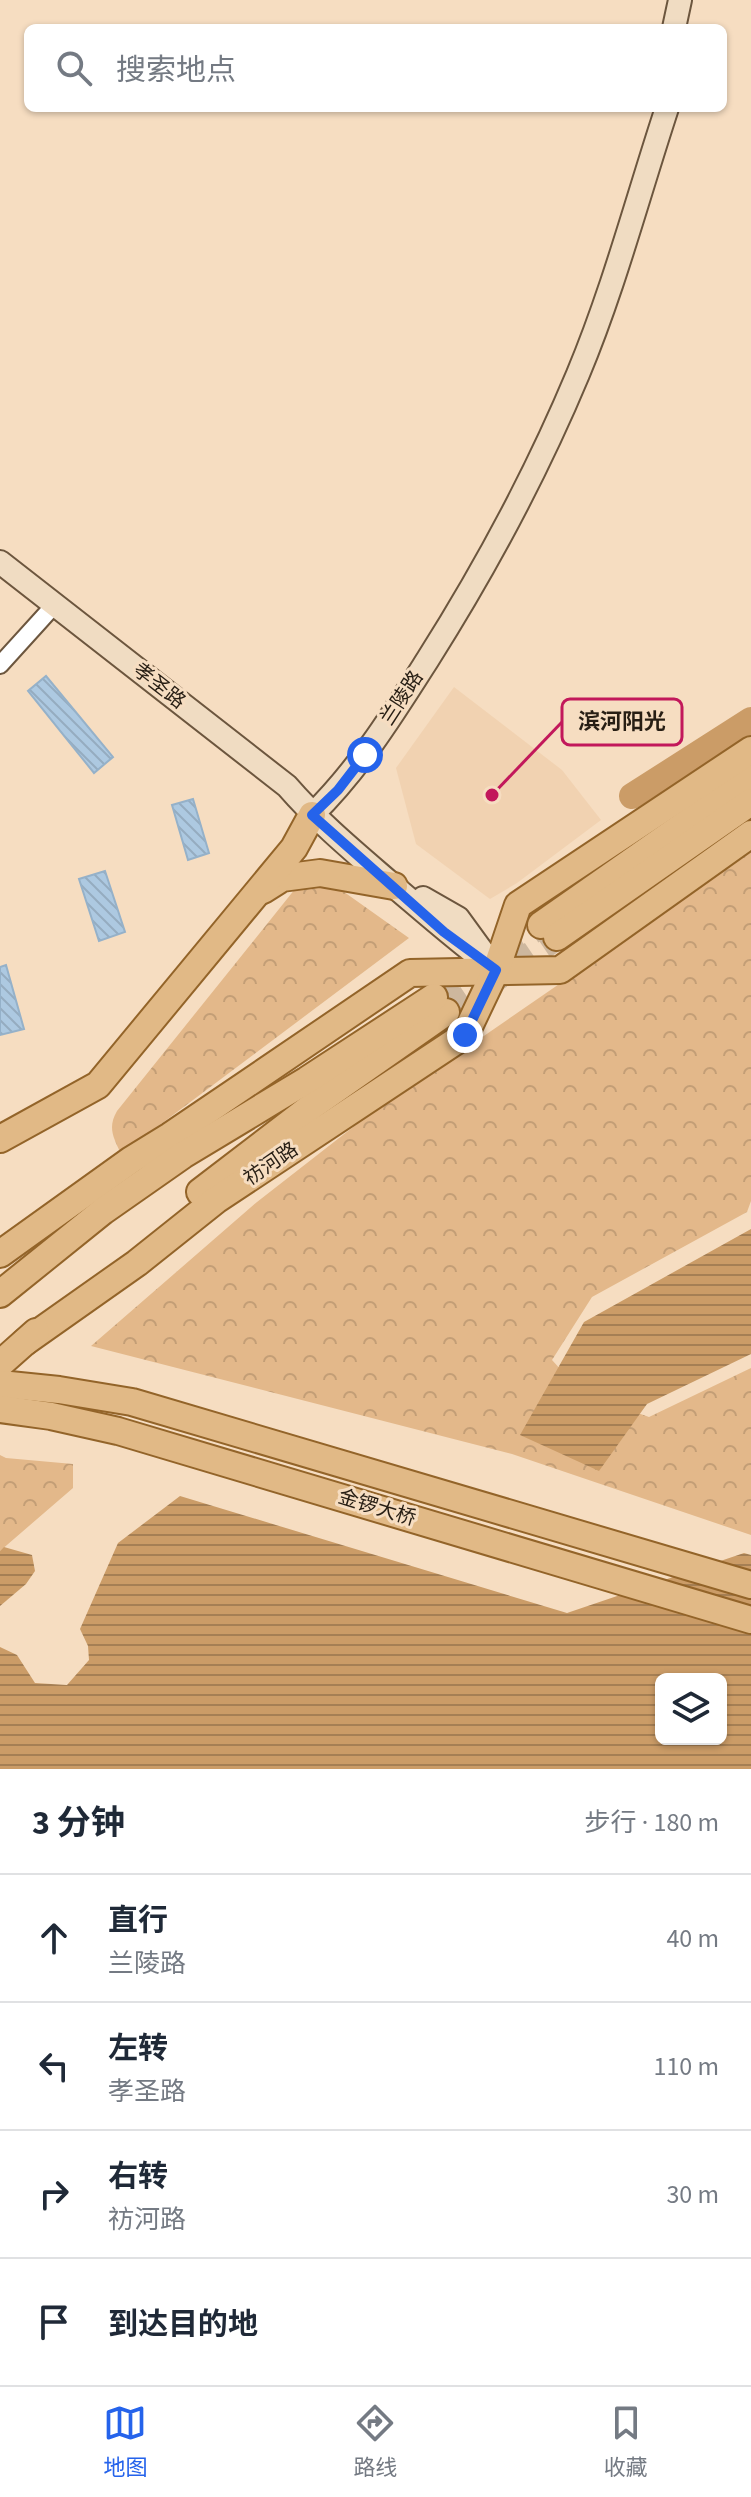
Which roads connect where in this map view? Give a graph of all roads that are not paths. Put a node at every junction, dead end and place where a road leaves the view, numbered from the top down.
1 (680, 0) edge
2 (695, 0) edge
3 (675, 24) edge
4 (689, 24) edge
5 (651, 112) edge
6 (666, 112) edge
7 (0, 562) edge
8 (0, 574) edge
9 (48, 612) junction
10 (0, 665) edge
11 (751, 750) edge
12 (751, 778) edge
13 (751, 802) edge
14 (312, 815) junction
15 (751, 834) edge
16 (394, 886) junction
17 (253, 897) junction
18 (496, 970) junction
19 (0, 1131) edge
20 (0, 1139) edge
21 (131, 1160) junction
22 (0, 1254) edge
23 (2, 1292) edge
24 (25, 1342) junction
25 (0, 1364) edge
26 (0, 1384) edge
27 (0, 1409) edge
28 (751, 1585) edge
29 (751, 1620) edge

1 - 3 main road
2 - 4 main road
5 - 14 main road, 兰陵路
6 - 14 main road, 兰陵路
7 - 14 main road, 孝圣路
8 - 9 main road, 孝圣路
9 - 10 street
9 - 14 main road, 孝圣路
11 - 18 main road, 祊河路
12 - 13 main road
14 - 16 main road, 孝圣路
14 - 17 main road
14 - 18 main road, 孝圣路
14 - 19 main road
15 - 18 main road
16 - 17 main road
16 - 18 main road, 孝圣路
17 - 20 main road
18 - 21 main road
18 - 24 main road, 祊河路
21 - 22 main road
21 - 23 main road
23 - 24 main road, 祊河路
24 - 25 main road, 祊河路
26 - 28 main road, 金锣大桥
27 - 29 main road, 金锣大桥

